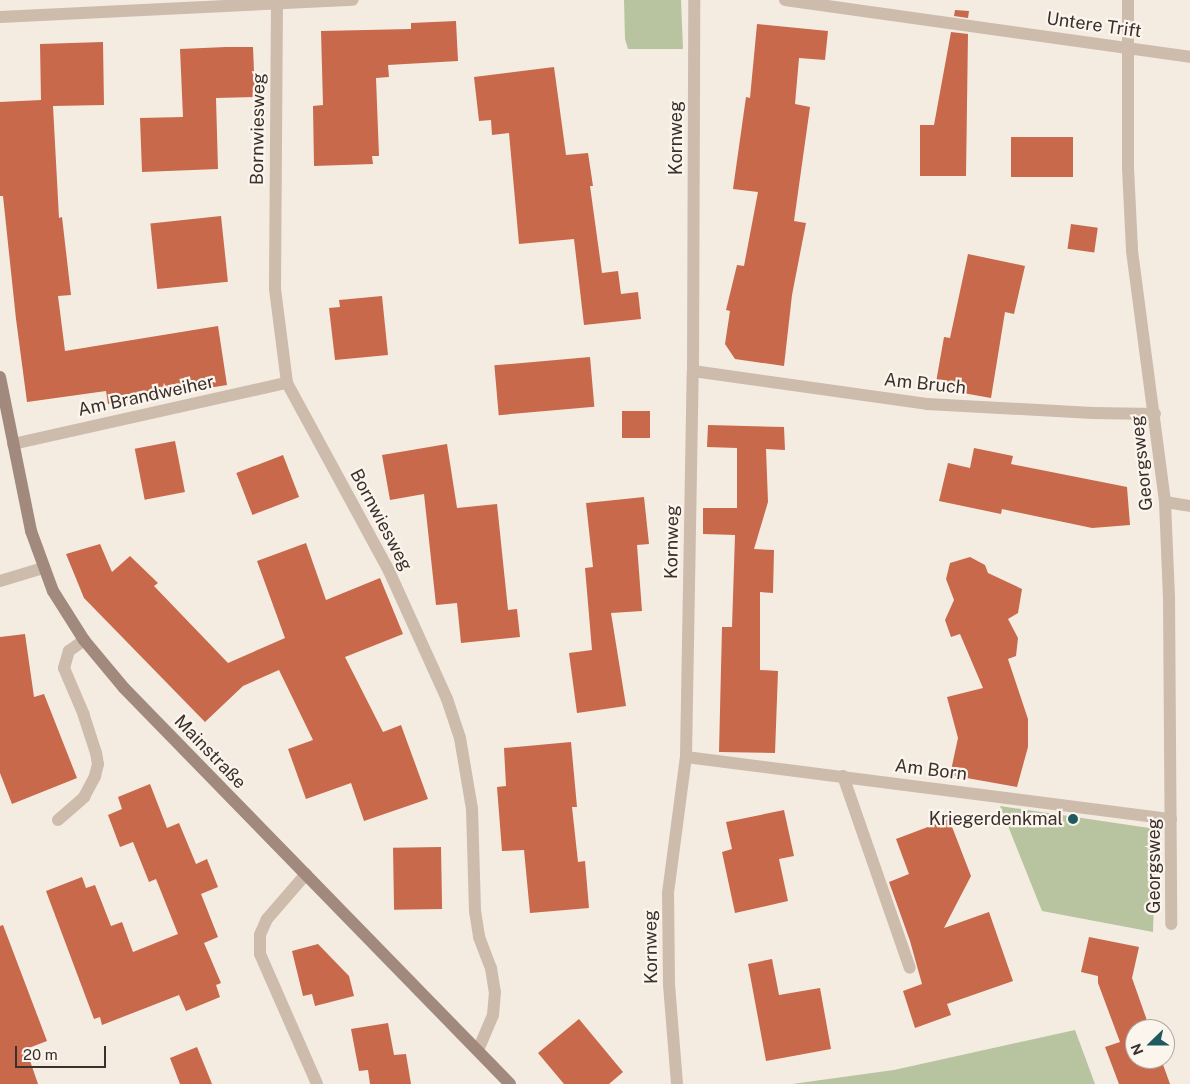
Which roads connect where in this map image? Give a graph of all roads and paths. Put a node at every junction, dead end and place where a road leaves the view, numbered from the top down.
1 (353, 0) edge
2 (694, 0) edge
3 (786, 0) edge
4 (1128, 0) edge
5 (277, 1) edge
6 (0, 17) edge
7 (1128, 47) junction
8 (1190, 57) edge
9 (693, 371) junction
10 (0, 377) edge
11 (287, 383) junction
12 (1155, 414) junction
13 (13, 444) junction
14 (1165, 502) junction
15 (1190, 506) edge
16 (43, 568) junction
17 (0, 581) edge
18 (84, 640) junction
19 (686, 757) junction
20 (843, 776) junction
21 (1171, 819) junction
22 (58, 820) dead end
23 (306, 874) junction
24 (1171, 924) dead end
25 (910, 968) dead end
26 (478, 1050) junction
27 (317, 1084) edge
28 (510, 1084) edge
29 (677, 1084) edge

1 - 5 street
2 - 9 street, Kornweg
3 - 7 street, Untere Trift
4 - 7 street, Georgsweg
5 - 6 street
5 - 11 street, Bornwiesweg
7 - 8 street, Untere Trift
7 - 12 street, Georgsweg
9 - 12 street, Am Bruch
9 - 19 street, Kornweg
10 - 13 main road, Mainstraße
11 - 13 street, Am Brandweiher
11 - 26 street, Bornwiesweg
12 - 14 street, Georgsweg
13 - 16 main road, Mainstraße
14 - 15 street
14 - 21 street, Georgsweg
16 - 17 street
16 - 18 main road, Mainstraße
18 - 22 street
18 - 23 main road, Mainstraße
19 - 20 street, Am Born
19 - 29 street, Kornweg
20 - 21 street, Am Born
20 - 25 street
21 - 24 street, Georgsweg
23 - 26 main road, Mainstraße
23 - 27 street
26 - 28 main road, Mainstraße

